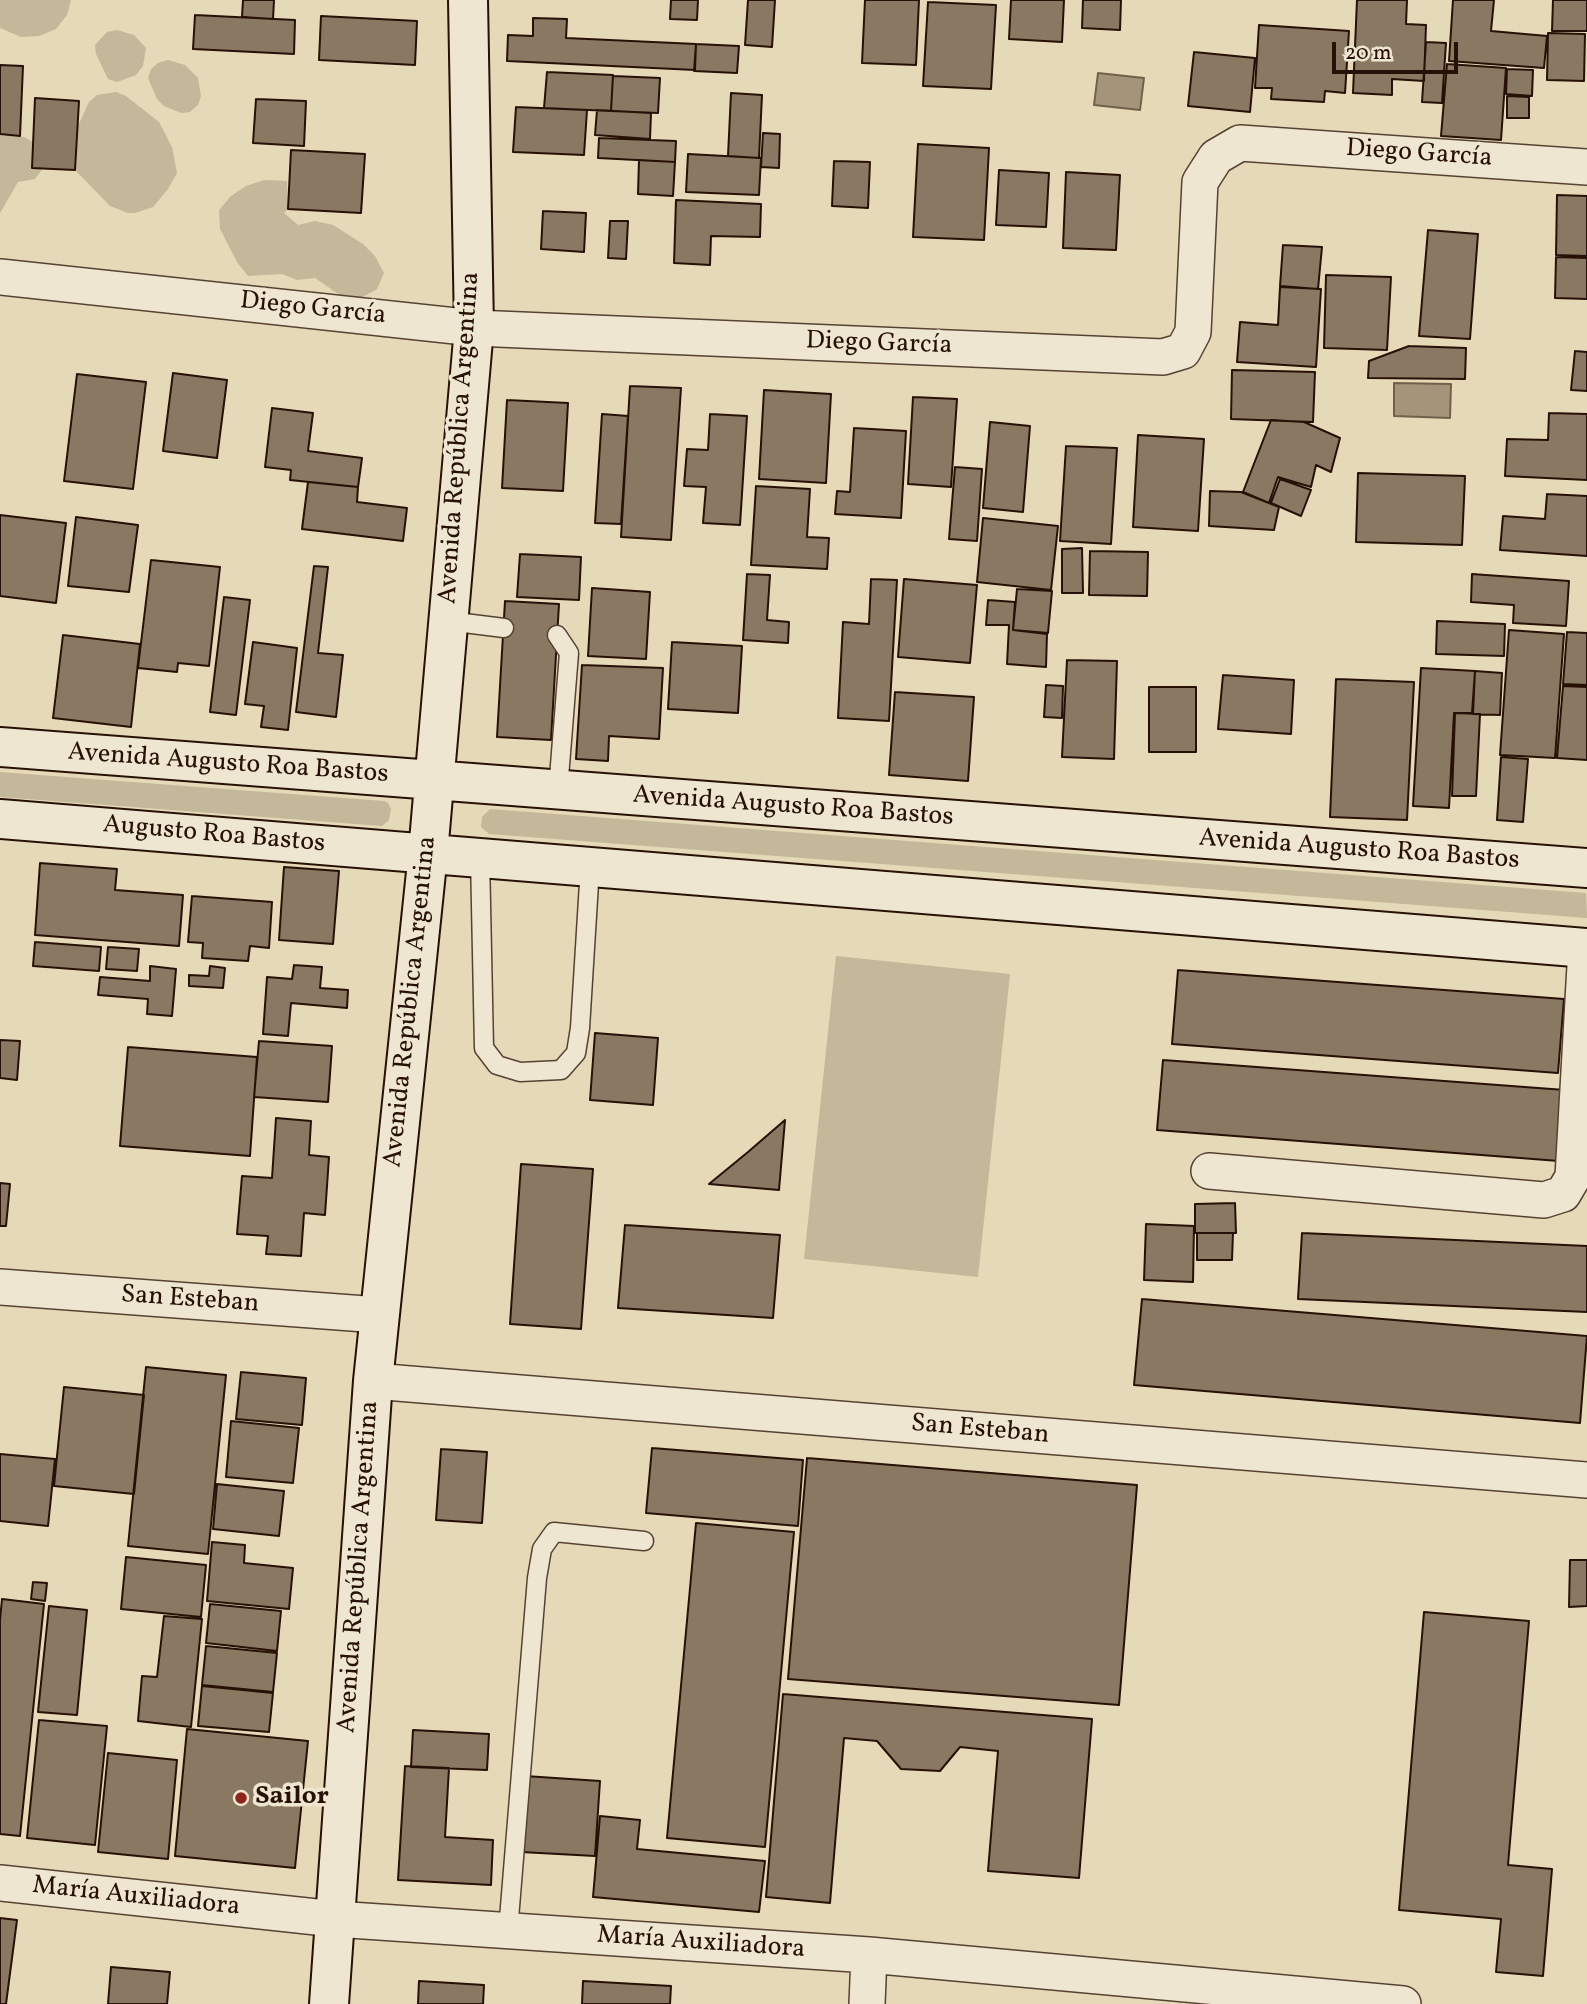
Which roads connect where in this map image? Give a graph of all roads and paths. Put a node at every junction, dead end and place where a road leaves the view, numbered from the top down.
1 (468, 0) edge
2 (1587, 167) edge
3 (0, 277) edge
4 (474, 328) junction
5 (448, 621) junction
6 (504, 628) dead end
7 (557, 635) dead end
8 (0, 747) edge
9 (434, 780) junction
10 (558, 790) junction
11 (0, 819) edge
12 (428, 853) junction
13 (480, 857) junction
14 (590, 867) junction
15 (1587, 868) edge
16 (1586, 948) edge
17 (1209, 1171) dead end
18 (0, 1287) edge
19 (379, 1315) junction
20 (373, 1381) junction
21 (1587, 1480) edge
22 (644, 1541) dead end
23 (0, 1883) edge
24 (335, 1919) junction
25 (508, 1931) junction
26 (869, 1955) junction
27 (329, 2004) edge
28 (867, 2004) edge
29 (1403, 2004) edge

1 - 4 main road, Avenida República Argentina
2 - 4 street, Diego García
3 - 4 street, Diego García
4 - 5 main road, Avenida República Argentina
5 - 6 lane
5 - 9 main road, Avenida República Argentina
7 - 10 lane
8 - 9 main road, Avenida Augusto Roa Bastos
9 - 10 main road, Avenida Augusto Roa Bastos
9 - 12 main road, Avenida República Argentina
10 - 15 main road, Avenida Augusto Roa Bastos
11 - 12 main road, Augusto Roa Bastos
12 - 13 main road
12 - 19 main road, Avenida República Argentina
13 - 14 main road
13 - 14 lane
14 - 16 main road
16 - 17 street
18 - 19 street, San Esteban
19 - 20 main road, Avenida República Argentina
20 - 21 street, San Esteban
20 - 24 main road, Avenida República Argentina
22 - 25 lane
23 - 24 street, María Auxiliadora
24 - 25 street, María Auxiliadora
24 - 27 main road, Avenida República Argentina
25 - 26 street, María Auxiliadora
26 - 28 street
26 - 29 street, María Auxiliadora

